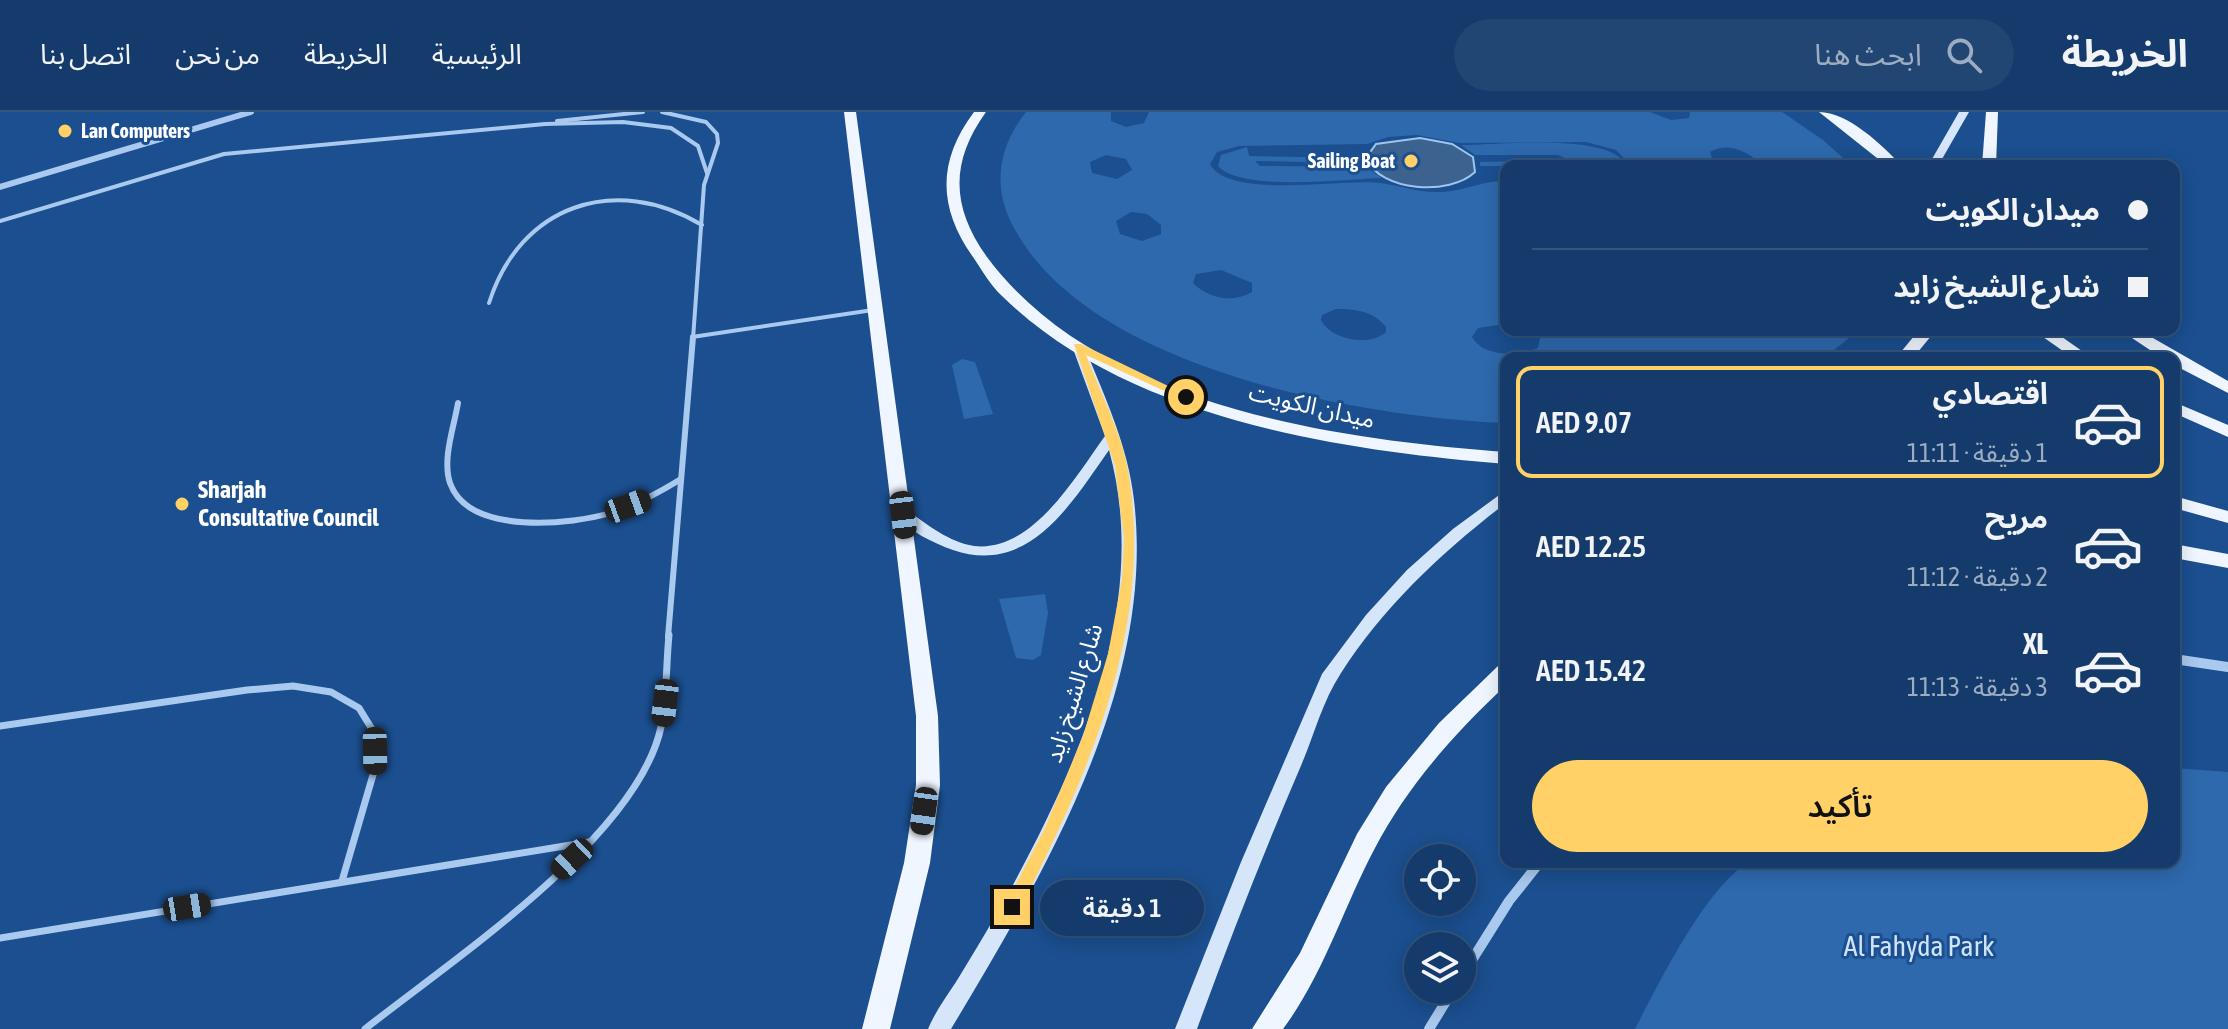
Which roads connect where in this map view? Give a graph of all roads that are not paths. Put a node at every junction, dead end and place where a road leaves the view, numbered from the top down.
1 (251, 112) edge
2 (643, 112) edge
3 (662, 112) edge
4 (850, 112) edge
5 (1825, 112) edge
6 (1964, 112) edge
7 (1992, 112) edge
8 (976, 114) edge
9 (545, 124) junction
10 (1888, 160) edge
11 (1936, 160) edge
12 (1989, 160) edge
13 (707, 173) junction
14 (0, 187) edge
15 (0, 221) edge
16 (702, 225) junction
17 (489, 303) dead end
18 (876, 309) junction
19 (1923, 336) edge
20 (2050, 336) edge
21 (2138, 336) edge
22 (692, 337) junction
23 (1078, 346) junction
24 (1909, 352) edge
25 (2075, 352) edge
26 (2164, 352) edge
27 (2180, 361) edge
28 (2228, 388) edge
29 (458, 403) dead end
30 (2180, 410) edge
31 (2228, 432) edge
32 (1113, 434) junction
33 (1500, 457) edge
34 (681, 479) junction
35 (1500, 500) edge
36 (2180, 504) edge
37 (903, 515) junction
38 (2228, 517) edge
39 (2180, 552) edge
40 (2228, 561) edge
41 (2180, 660) edge
42 (2228, 667) edge
43 (1500, 677) edge
44 (0, 726) edge
45 (591, 842) junction
46 (1535, 868) edge
47 (342, 881) junction
48 (0, 938) edge
49 (1476, 954) edge
50 (1444, 1004) edge
51 (365, 1029) edge
52 (876, 1029) edge
53 (939, 1029) edge
54 (1186, 1029) edge
55 (1266, 1029) edge
56 (1429, 1029) edge

1 - 14 street
2 - 9 lane
3 - 13 lane
4 - 18 main road
5 - 10 main road
6 - 11 main road
7 - 12 main road
8 - 23 main road, ميدان الكويت
9 - 13 lane
9 - 15 lane
13 - 16 lane
16 - 17 lane
16 - 22 lane
18 - 22 lane
18 - 37 main road
19 - 24 main road
20 - 25 main road
21 - 26 main road
22 - 34 lane
23 - 32 main road, شارع الشيخ زايد
23 - 33 main road, ميدان الكويت
27 - 28 main road
29 - 34 lane
30 - 31 main road
32 - 37 main road
32 - 53 main road, شارع الشيخ زايد
34 - 45 lane
35 - 54 main road
36 - 38 main road
37 - 52 main road
39 - 40 main road
41 - 42 street
43 - 55 main road
44 - 47 lane
45 - 47 lane
45 - 51 lane
46 - 49 street
47 - 48 lane
50 - 56 street

